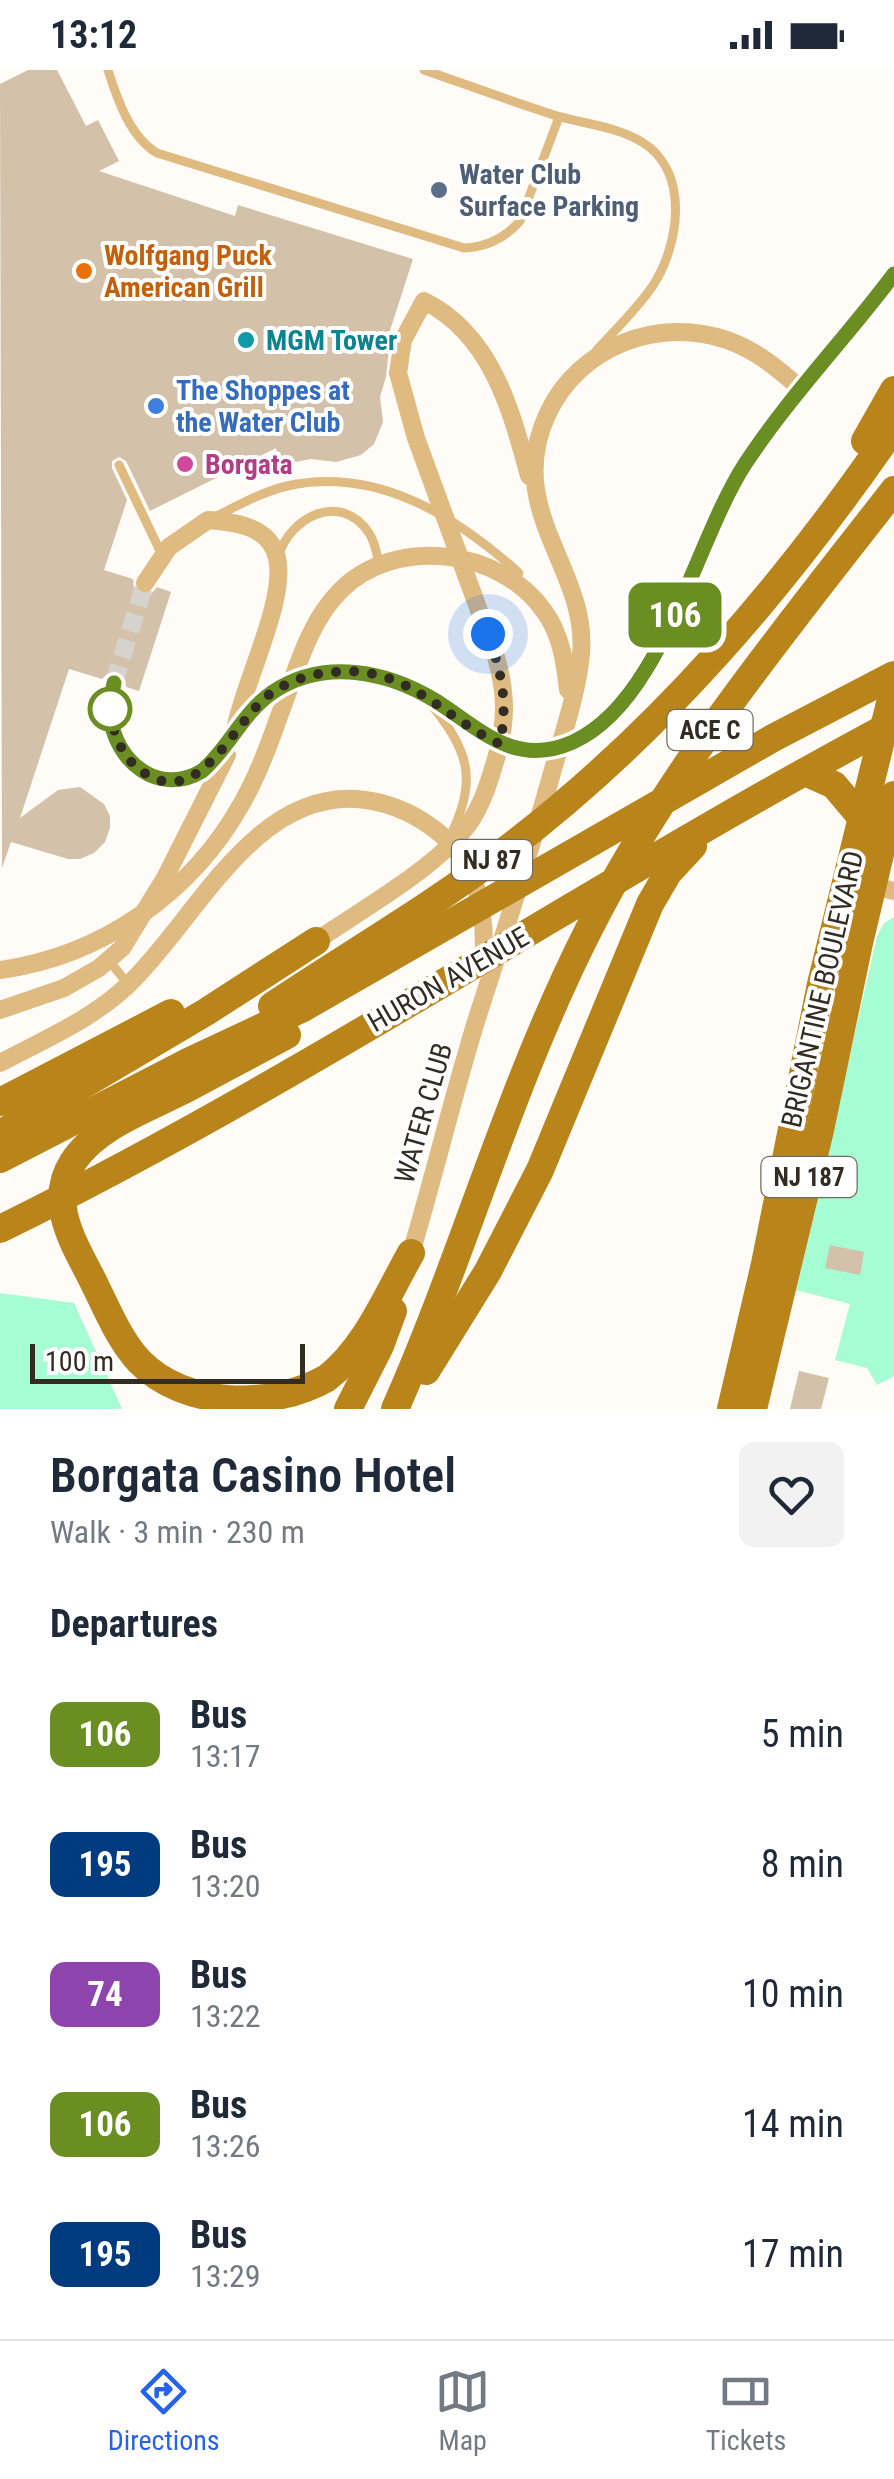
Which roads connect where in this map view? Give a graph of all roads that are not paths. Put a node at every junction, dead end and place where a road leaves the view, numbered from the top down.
1 (108, 70) edge
2 (424, 70) edge
3 (559, 116) junction
4 (894, 274) edge
5 (588, 360) junction
6 (802, 390) junction
7 (894, 390) edge
8 (894, 427) edge
9 (118, 465) dead end
10 (894, 490) edge
11 (537, 506) junction
12 (208, 520) junction
13 (162, 555) junction
14 (801, 558) junction
15 (278, 559) junction
16 (379, 564) junction
17 (515, 578) junction
18 (145, 583) tunnel mouth
19 (894, 674) edge
20 (114, 683) tunnel mouth
21 (894, 687) edge
22 (421, 693) junction
23 (570, 705) junction
24 (888, 726) edge
25 (234, 736) junction
26 (500, 744) junction
27 (806, 772) junction
28 (894, 795) edge
29 (861, 817) junction
30 (719, 822) junction
31 (894, 833) edge
32 (440, 853) junction
33 (881, 882) edge
34 (436, 933) junction
35 (316, 941) junction
36 (110, 961) junction
37 (0, 970) edge
38 (128, 985) junction
39 (0, 1010) edge
40 (479, 1014) junction
41 (0, 1062) edge
42 (188, 1062) junction
43 (0, 1102) edge
44 (792, 1124) junction
45 (820, 1130) junction
46 (0, 1134) edge
47 (0, 1159) edge
48 (60, 1200) junction
49 (0, 1229) edge
50 (412, 1253) junction
51 (348, 1409) edge
52 (397, 1409) edge
53 (732, 1409) edge
54 (753, 1409) edge

1 - 3 lane
2 - 3 lane
3 - 5 lane
4 - 6 street
5 - 6 street, WATER CLUB
5 - 11 street, WATER CLUB
6 - 26 street
7 - 14 main road
8 - 14 main road, NJ 87
9 - 13 lane
10 - 52 main road, ACE C
11 - 23 street, WATER CLUB
11 - 26 street
12 - 13 street
12 - 15 street
12 - 17 lane
13 - 18 street
14 - 42 main road, NJ 87
15 - 16 lane
15 - 25 street
16 - 17 street
16 - 37 street
17 - 23 street
19 - 34 main road, HURON AVENUE
20 - 25 street
21 - 24 main road, BRIGANTINE BOULEVARD / NJ 187
22 - 25 street
22 - 26 street
22 - 32 lane
23 - 40 street, WATER CLUB
24 - 27 main road, HURON AVENUE
24 - 29 main road, BRIGANTINE BOULEVARD / NJ 187
25 - 36 street
26 - 32 street
27 - 29 main road
27 - 30 main road, HURON AVENUE
28 - 33 main road, BRIGANTINE BOULEVARD / NJ 187
29 - 44 main road, BRIGANTINE BOULEVARD / NJ 187
30 - 48 main road, HURON AVENUE
30 - 52 main road
31 - 33 main road
32 - 35 street
33 - 45 main road, BRIGANTINE BOULEVARD / NJ 187
34 - 42 main road, HURON AVENUE
34 - 48 main road
35 - 43 main road
35 - 46 main road
36 - 38 lane
36 - 39 street
38 - 40 street
38 - 41 street
40 - 50 street, WATER CLUB
42 - 47 main road, HURON AVENUE / NJ 87
44 - 45 main road
44 - 53 main road, BRIGANTINE BOULEVARD / NJ 187
45 - 54 main road, BRIGANTINE BOULEVARD / NJ 187
48 - 49 main road, HURON AVENUE
48 - 50 main road
50 - 51 main road

